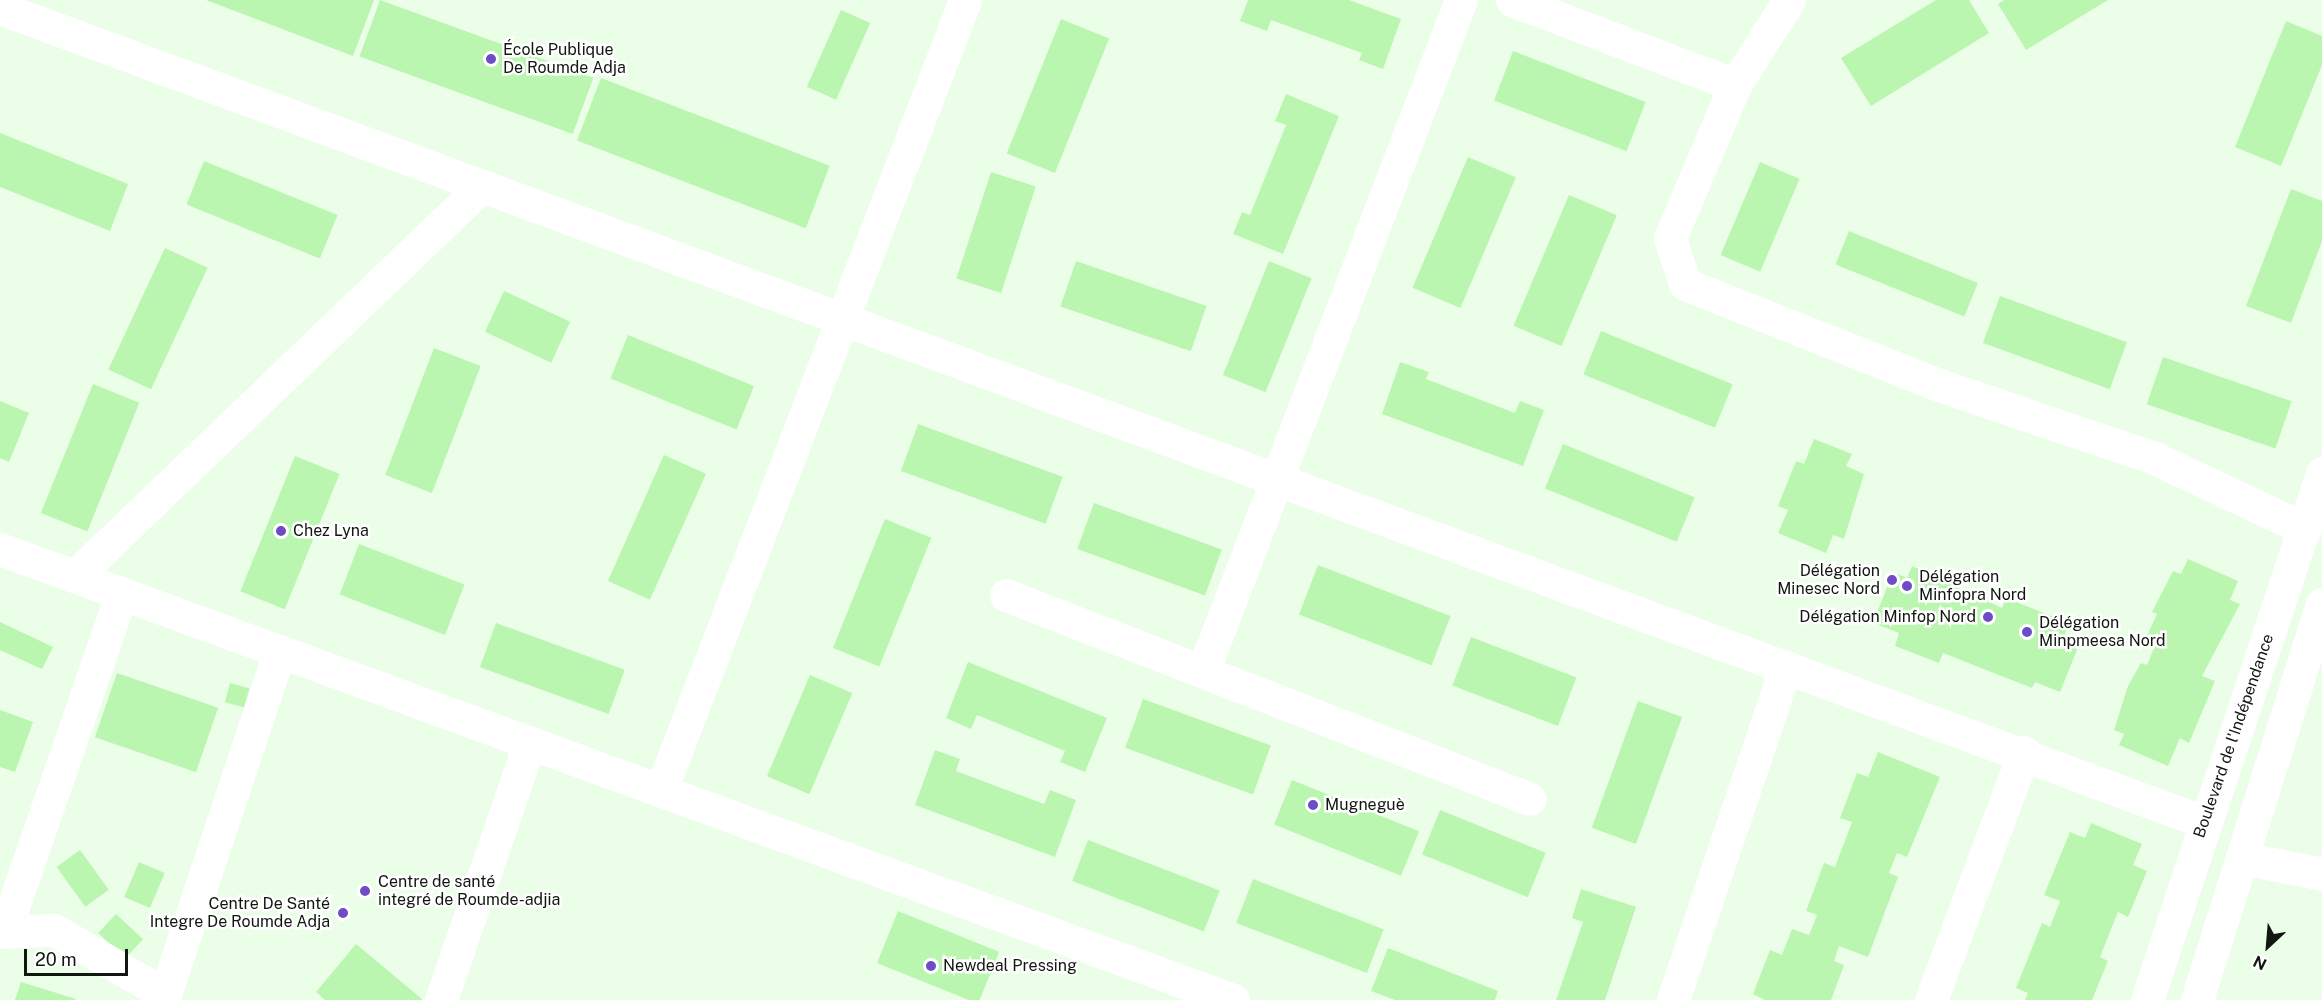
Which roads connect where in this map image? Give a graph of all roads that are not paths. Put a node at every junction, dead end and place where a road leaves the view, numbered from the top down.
1 (965, 0) edge
2 (1461, 0) edge
3 (1512, 0) edge
4 (1789, 0) edge
5 (0, 8) edge
6 (1735, 85) junction
7 (482, 186) junction
8 (842, 319) junction
9 (2322, 473) edge
10 (1276, 479) junction
11 (2305, 529) junction
12 (0, 549) edge
13 (75, 576) junction
14 (122, 593) junction
15 (1006, 595) dead end
16 (2322, 604) edge
17 (280, 651) junction
18 (1786, 667) junction
19 (1203, 671) junction
20 (530, 742) junction
21 (2024, 752) junction
22 (661, 790) junction
23 (1530, 799) dead end
24 (2204, 822) junction
25 (2242, 858) junction
26 (2322, 874) edge
27 (2, 931) edge
28 (164, 997) edge
29 (441, 1000) edge
30 (1233, 1000) edge
31 (1673, 1000) edge
32 (1931, 1000) edge
33 (2147, 1000) edge
34 (2197, 1000) edge

1 - 8 street
2 - 10 street
3 - 6 street
4 - 6 street
5 - 7 street
6 - 11 street
7 - 8 street
7 - 13 street
8 - 10 street
8 - 22 street
9 - 11 street, Boulevard de l'Indépendance
10 - 18 street
10 - 19 street
11 - 24 street, Boulevard de l'Indépendance
12 - 13 street
13 - 14 street
14 - 17 street
14 - 27 street
15 - 19 street
16 - 25 street
17 - 20 street
17 - 28 street
18 - 21 street
18 - 31 street
19 - 23 street
20 - 22 street
20 - 29 street
21 - 24 street
21 - 32 street
22 - 30 street
24 - 33 street, Boulevard de l'Indépendance
25 - 26 street
25 - 34 street
27 - 28 street

